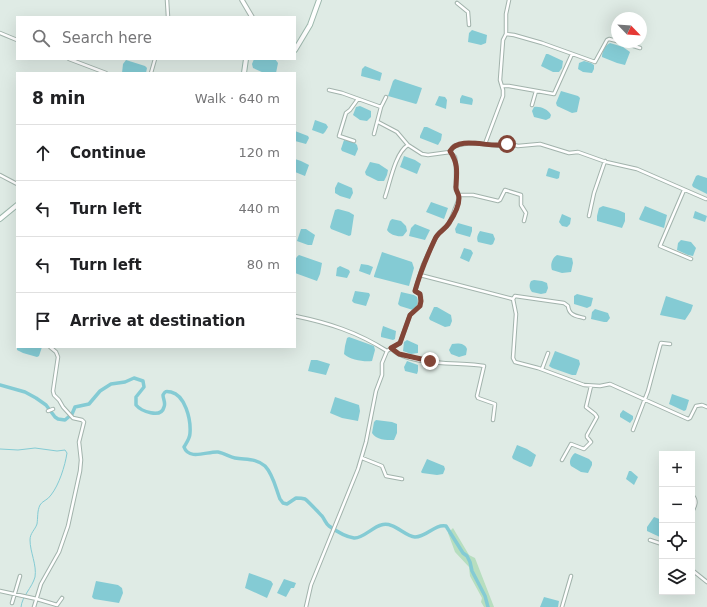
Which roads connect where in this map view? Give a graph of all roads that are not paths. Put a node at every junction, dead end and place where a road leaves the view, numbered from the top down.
1 (167, 0) edge
2 (242, 0) edge
3 (319, 0) edge
4 (509, 0) edge
5 (457, 3) dead end
6 (168, 16) edge
7 (251, 16) edge
8 (469, 24) dead end
9 (0, 33) edge
10 (506, 34) junction
11 (16, 40) edge
12 (611, 40) edge
13 (296, 48) edge
14 (572, 54) junction
15 (71, 60) edge
16 (155, 60) edge
17 (246, 60) edge
18 (103, 72) edge
19 (151, 72) edge
20 (244, 72) edge
21 (502, 86) junction
22 (329, 90) dead end
23 (536, 91) junction
24 (386, 97) dead end
25 (358, 99) junction
26 (532, 105) dead end
27 (381, 107) junction
28 (378, 122) junction
29 (374, 134) dead end
30 (354, 141) dead end
31 (485, 144) junction
32 (408, 145) junction
33 (450, 152) junction
34 (605, 161) junction
35 (0, 175) edge
36 (16, 183) edge
37 (684, 190) junction
38 (458, 195) junction
39 (385, 197) dead end
40 (706, 199) dead end
41 (16, 206) edge
42 (589, 216) dead end
43 (0, 219) edge
44 (524, 221) dead end
45 (690, 259) dead end
46 (420, 275) junction
47 (513, 299) junction
48 (296, 316) edge
49 (584, 318) dead end
50 (670, 344) dead end
51 (51, 348) edge
52 (391, 348) junction
53 (387, 351) junction
54 (548, 353) dead end
55 (542, 370) junction
56 (591, 386) junction
57 (645, 400) junction
58 (707, 407) edge
59 (52, 409) dead end
60 (48, 412) dead end
61 (493, 420) dead end
62 (633, 430) dead end
63 (362, 458) junction
64 (562, 460) dead end
65 (402, 479) dead end
66 (650, 540) dead end
67 (659, 543) edge
68 (695, 572) edge
69 (20, 576) dead end
70 (571, 576) dead end
71 (707, 582) edge
72 (0, 592) edge
73 (14, 595) junction
74 (62, 598) dead end
75 (36, 599) junction
76 (12, 603) dead end
77 (34, 607) edge
78 (306, 607) edge
79 (562, 607) edge

1 - 6 street
2 - 7 street
3 - 13 main road
4 - 10 street
5 - 8 street
9 - 11 street
10 - 14 street
10 - 21 street
12 - 14 street
14 - 23 street
15 - 18 street
16 - 19 street
17 - 20 main road
21 - 23 street
21 - 31 street
22 - 25 street
23 - 26 street
24 - 27 street
25 - 27 street
25 - 30 street
27 - 28 street
28 - 29 street
28 - 32 street
31 - 33 street
31 - 34 street
32 - 33 street
32 - 39 street
33 - 38 street
34 - 37 street
34 - 42 street
35 - 36 street
37 - 40 street
37 - 45 street
38 - 44 street
38 - 46 street
41 - 43 main road
46 - 47 street
46 - 52 street
47 - 49 street
47 - 55 street
48 - 53 street
50 - 57 street
51 - 75 street
52 - 53 street
52 - 61 street
53 - 63 street
54 - 55 street
55 - 56 street
56 - 57 street
56 - 64 street
57 - 58 street
57 - 62 street
59 - 60 street
63 - 65 street
63 - 78 street
66 - 67 street
68 - 71 street
69 - 73 street
70 - 79 street
72 - 73 street
73 - 75 street
73 - 76 street
74 - 75 street
75 - 77 street

